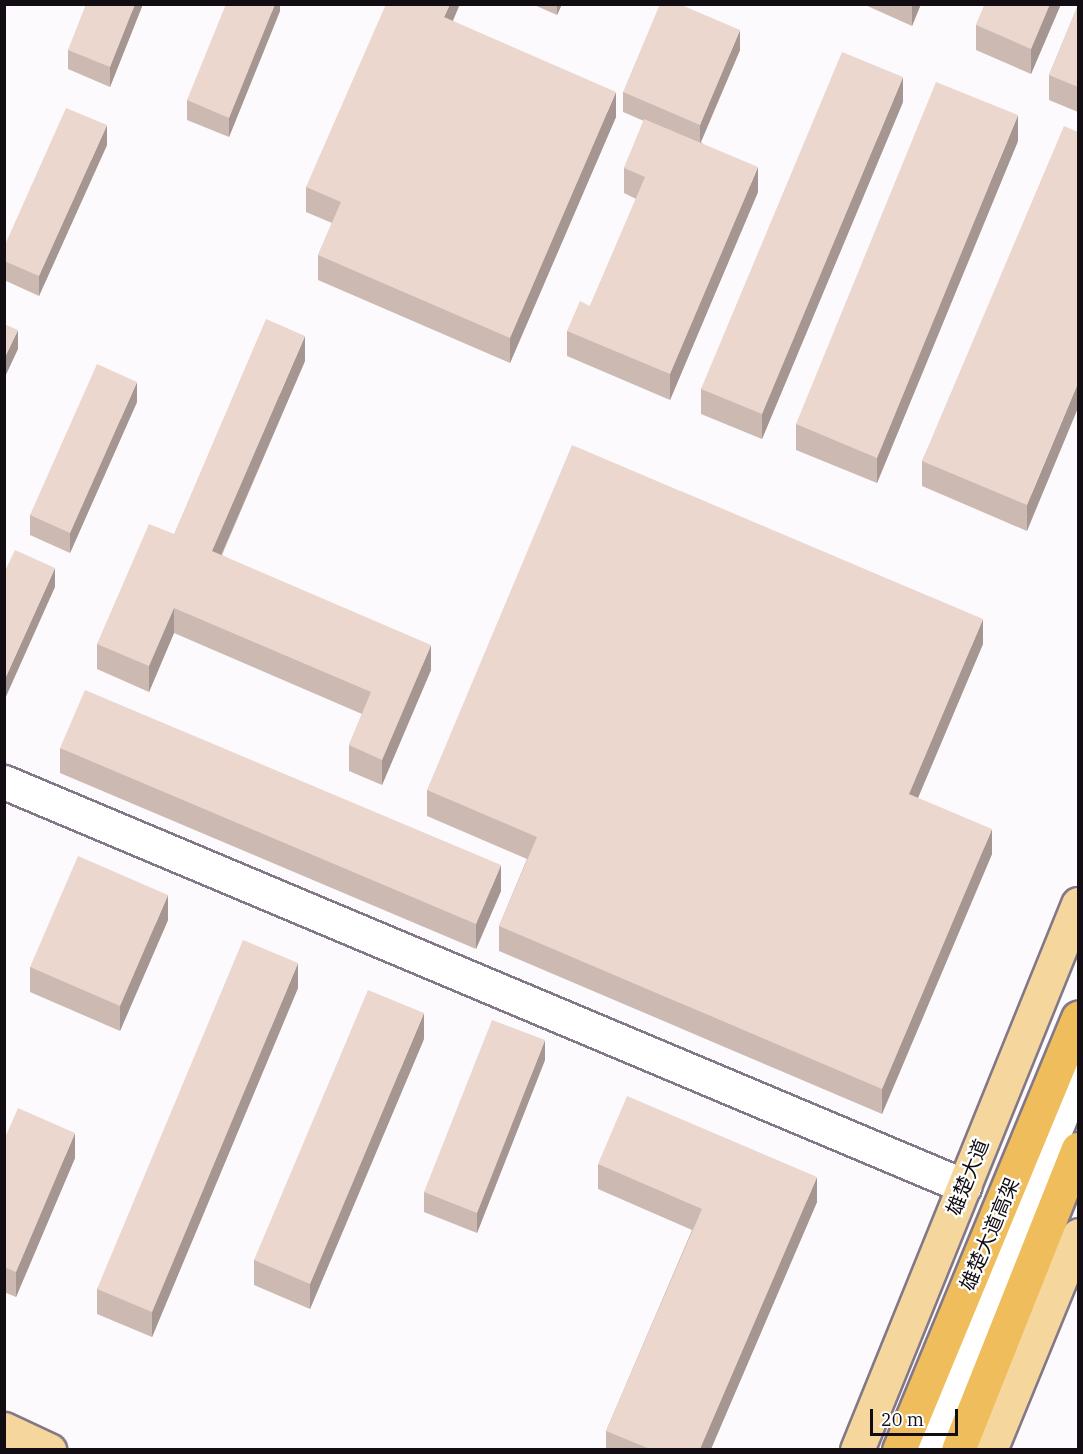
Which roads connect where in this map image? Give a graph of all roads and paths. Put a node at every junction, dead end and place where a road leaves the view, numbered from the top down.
1 (4, 782) edge
2 (1078, 904) edge
3 (1078, 1018) edge
4 (1078, 1072) edge
5 (1078, 1149) edge
6 (963, 1186) junction
7 (1078, 1235) edge
8 (4, 1429) edge
9 (49, 1449) edge
10 (856, 1449) edge
11 (900, 1449) edge
12 (926, 1449) edge
13 (958, 1449) edge
14 (990, 1449) edge

1 - 6 street
2 - 6 main road, 雄楚大道
3 - 11 highway, 雄楚大道高架
4 - 12 street
5 - 13 highway
6 - 10 main road, 雄楚大道
7 - 14 main road
8 - 9 main road

